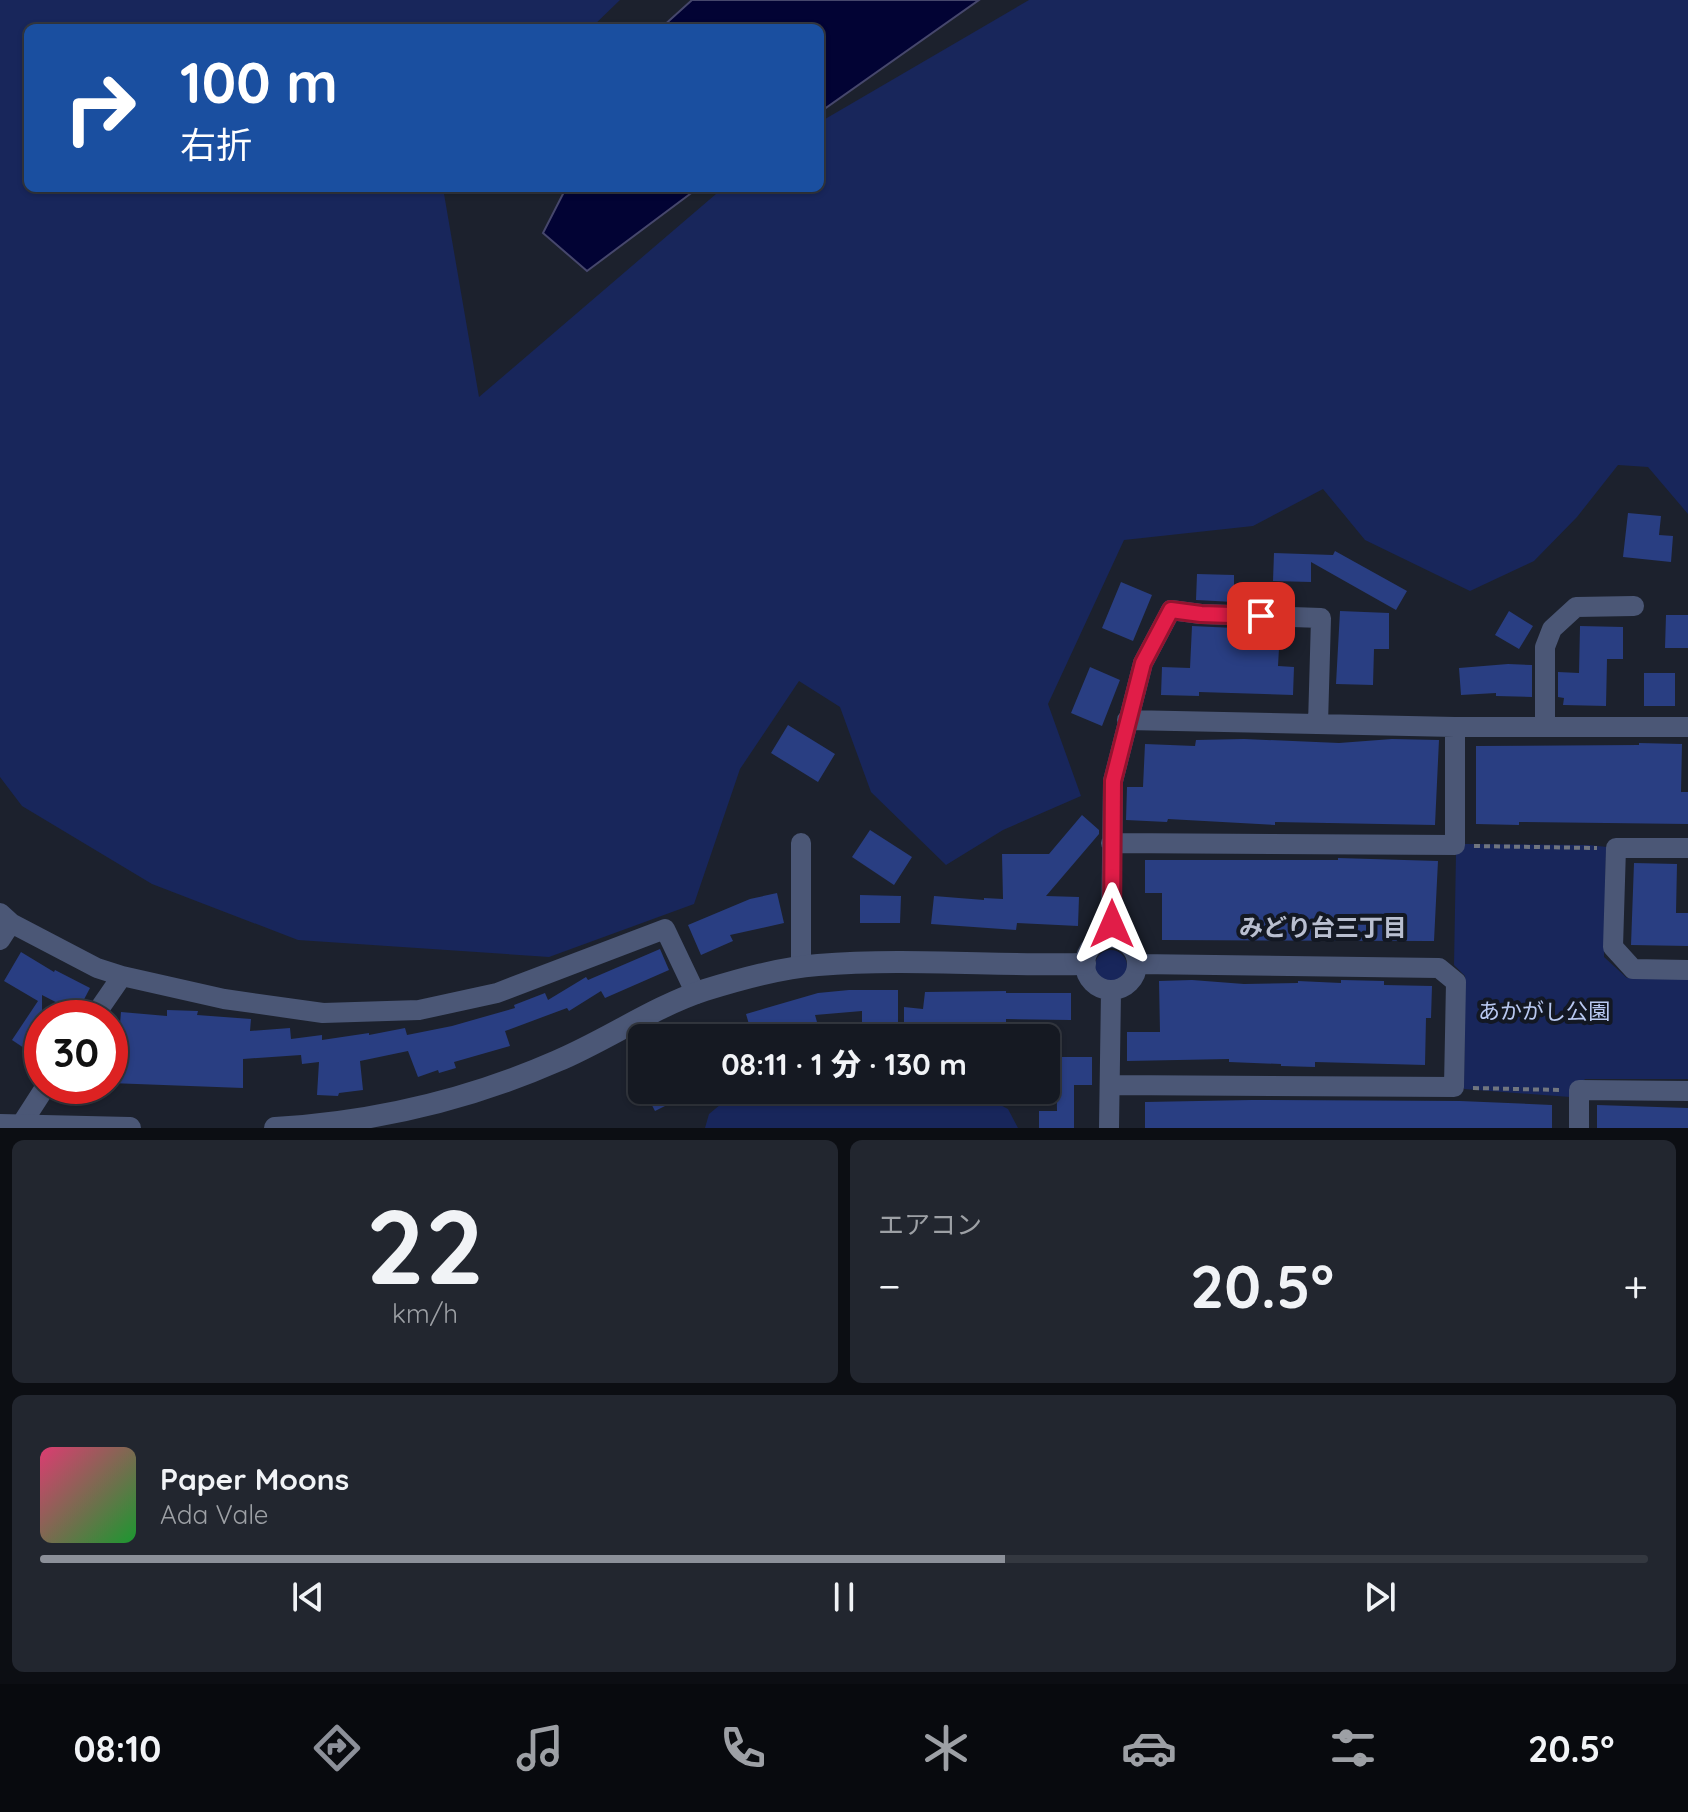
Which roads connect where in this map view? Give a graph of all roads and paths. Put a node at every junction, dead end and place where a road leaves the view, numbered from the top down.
1 (1634, 606) dead end
2 (1127, 720) junction
3 (1318, 724) junction
4 (1545, 725) junction
5 (1455, 727) junction
6 (1688, 727) edge
7 (801, 843) dead end
8 (1111, 843) junction
9 (1455, 845) junction
10 (1616, 848) junction
11 (1688, 848) edge
12 (4, 925) edge
13 (1111, 938) junction
14 (1085, 964) junction
15 (1138, 964) junction
16 (801, 967) junction
17 (1688, 970) edge
18 (122, 976) junction
19 (1111, 991) junction
20 (696, 994) junction
21 (105, 1000) edge
22 (1110, 1085) junction
23 (1454, 1087) junction
24 (1579, 1090) junction
25 (1688, 1091) edge
26 (31, 1104) edge
27 (13, 1126) edge
28 (321, 1127) edge
29 (130, 1128) edge
30 (275, 1128) edge
31 (1109, 1128) edge
32 (1579, 1128) edge

1 - 4 street
2 - 3 street
2 - 3 street
2 - 8 street
3 - 5 street
4 - 5 street
4 - 6 street
5 - 9 street
7 - 16 street
8 - 9 street
8 - 13 street
9 - 10 path
10 - 11 street
10 - 17 street
12 - 18 street
13 - 14 street
13 - 15 street
14 - 16 street
14 - 19 street
15 - 19 street
15 - 23 street
16 - 20 street
18 - 20 street
18 - 21 street
19 - 22 street
20 - 28 street
22 - 23 street
22 - 31 street
23 - 24 path
24 - 25 street
24 - 32 street
26 - 27 street
27 - 29 street
28 - 30 street

